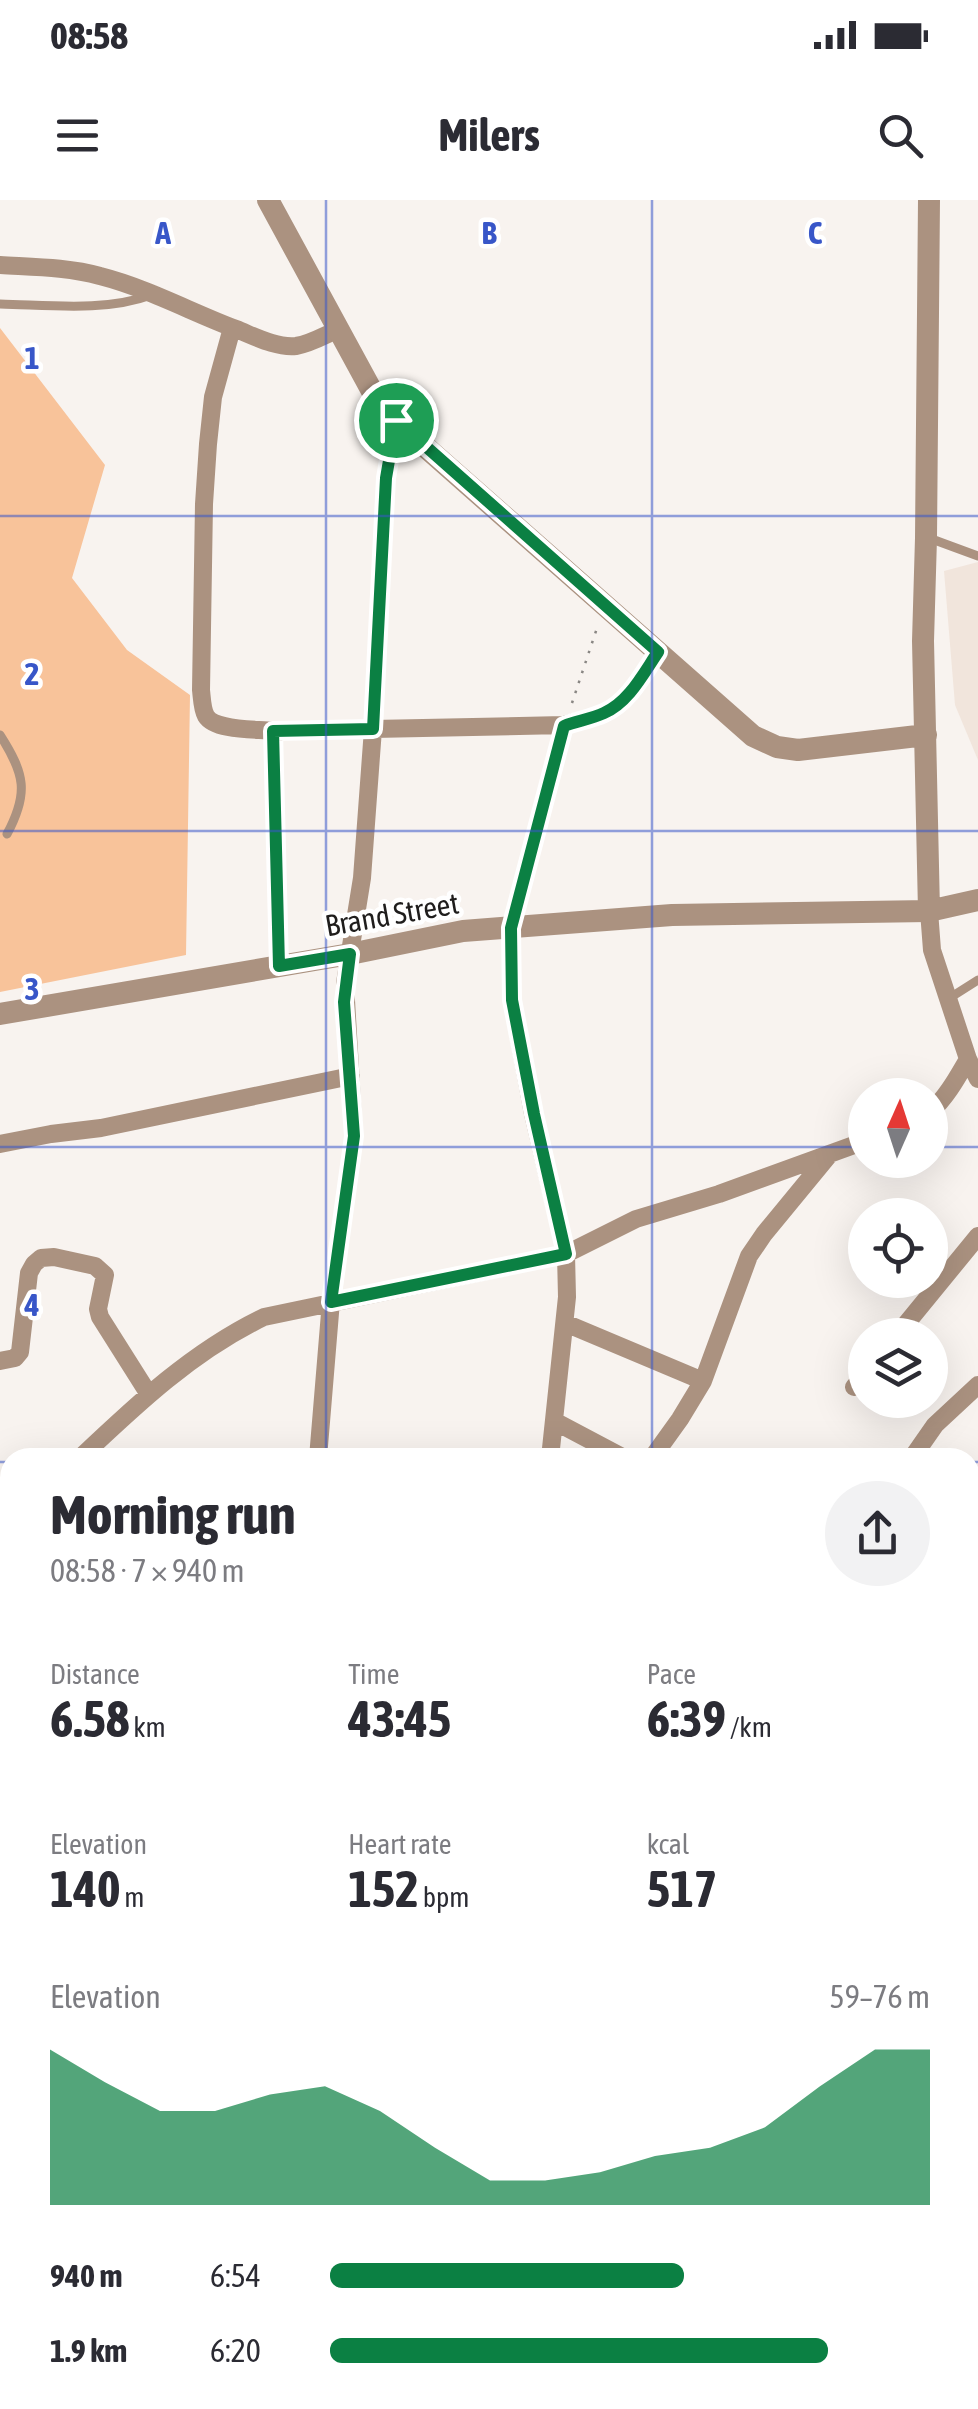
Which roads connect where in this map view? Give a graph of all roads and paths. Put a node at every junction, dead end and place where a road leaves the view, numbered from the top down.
1 (268, 200) edge
2 (929, 200) edge
3 (0, 265) edge
4 (152, 295) junction
5 (0, 304) edge
6 (232, 328) junction
7 (338, 329) junction
8 (396, 420) junction
9 (926, 538) junction
10 (978, 555) edge
11 (604, 605) junction
12 (658, 652) junction
13 (564, 726) junction
14 (373, 729) junction
15 (273, 731) junction
16 (0, 735) edge
17 (926, 735) junction
18 (7, 834) dead end
19 (978, 900) edge
20 (929, 912) junction
21 (511, 928) junction
22 (350, 954) junction
23 (279, 966) junction
24 (978, 980) edge
25 (948, 999) junction
26 (0, 1014) edge
27 (974, 1069) edge
28 (350, 1076) junction
29 (948, 1091) edge
30 (0, 1144) edge
31 (848, 1147) edge
32 (832, 1152) junction
33 (978, 1236) edge
34 (566, 1254) junction
35 (331, 1302) junction
36 (911, 1318) edge
37 (565, 1323) junction
38 (0, 1361) edge
39 (704, 1381) junction
40 (978, 1385) edge
41 (148, 1393) junction
42 (556, 1422) junction
43 (90, 1448) edge
44 (319, 1448) edge
45 (552, 1448) edge
46 (605, 1448) edge
47 (659, 1448) edge
48 (919, 1448) edge

1 - 7 street
2 - 9 street
3 - 4 street
4 - 5 lane
4 - 6 street
6 - 7 street
6 - 15 street
7 - 8 street
8 - 11 street
8 - 14 street
9 - 10 lane
9 - 17 street
11 - 12 street
11 - 13 path
12 - 13 street
12 - 17 street
13 - 14 street
13 - 21 street
14 - 15 street
14 - 22 street
15 - 23 street
16 - 18 lane
17 - 20 street
19 - 20 street, Brand Street
20 - 21 street, Brand Street
20 - 25 street
21 - 22 street, Brand Street
21 - 34 street
22 - 23 street, Brand Street
22 - 28 street
23 - 26 street, Brand Street
24 - 25 lane
25 - 27 street
27 - 29 street
28 - 30 street
28 - 35 street
31 - 32 street
32 - 34 street
32 - 39 street
33 - 36 street
34 - 35 street
34 - 37 street
35 - 41 street
35 - 44 street
37 - 39 street
37 - 42 street
38 - 41 street
39 - 47 street
40 - 48 street
41 - 43 street
42 - 45 street
42 - 46 street

